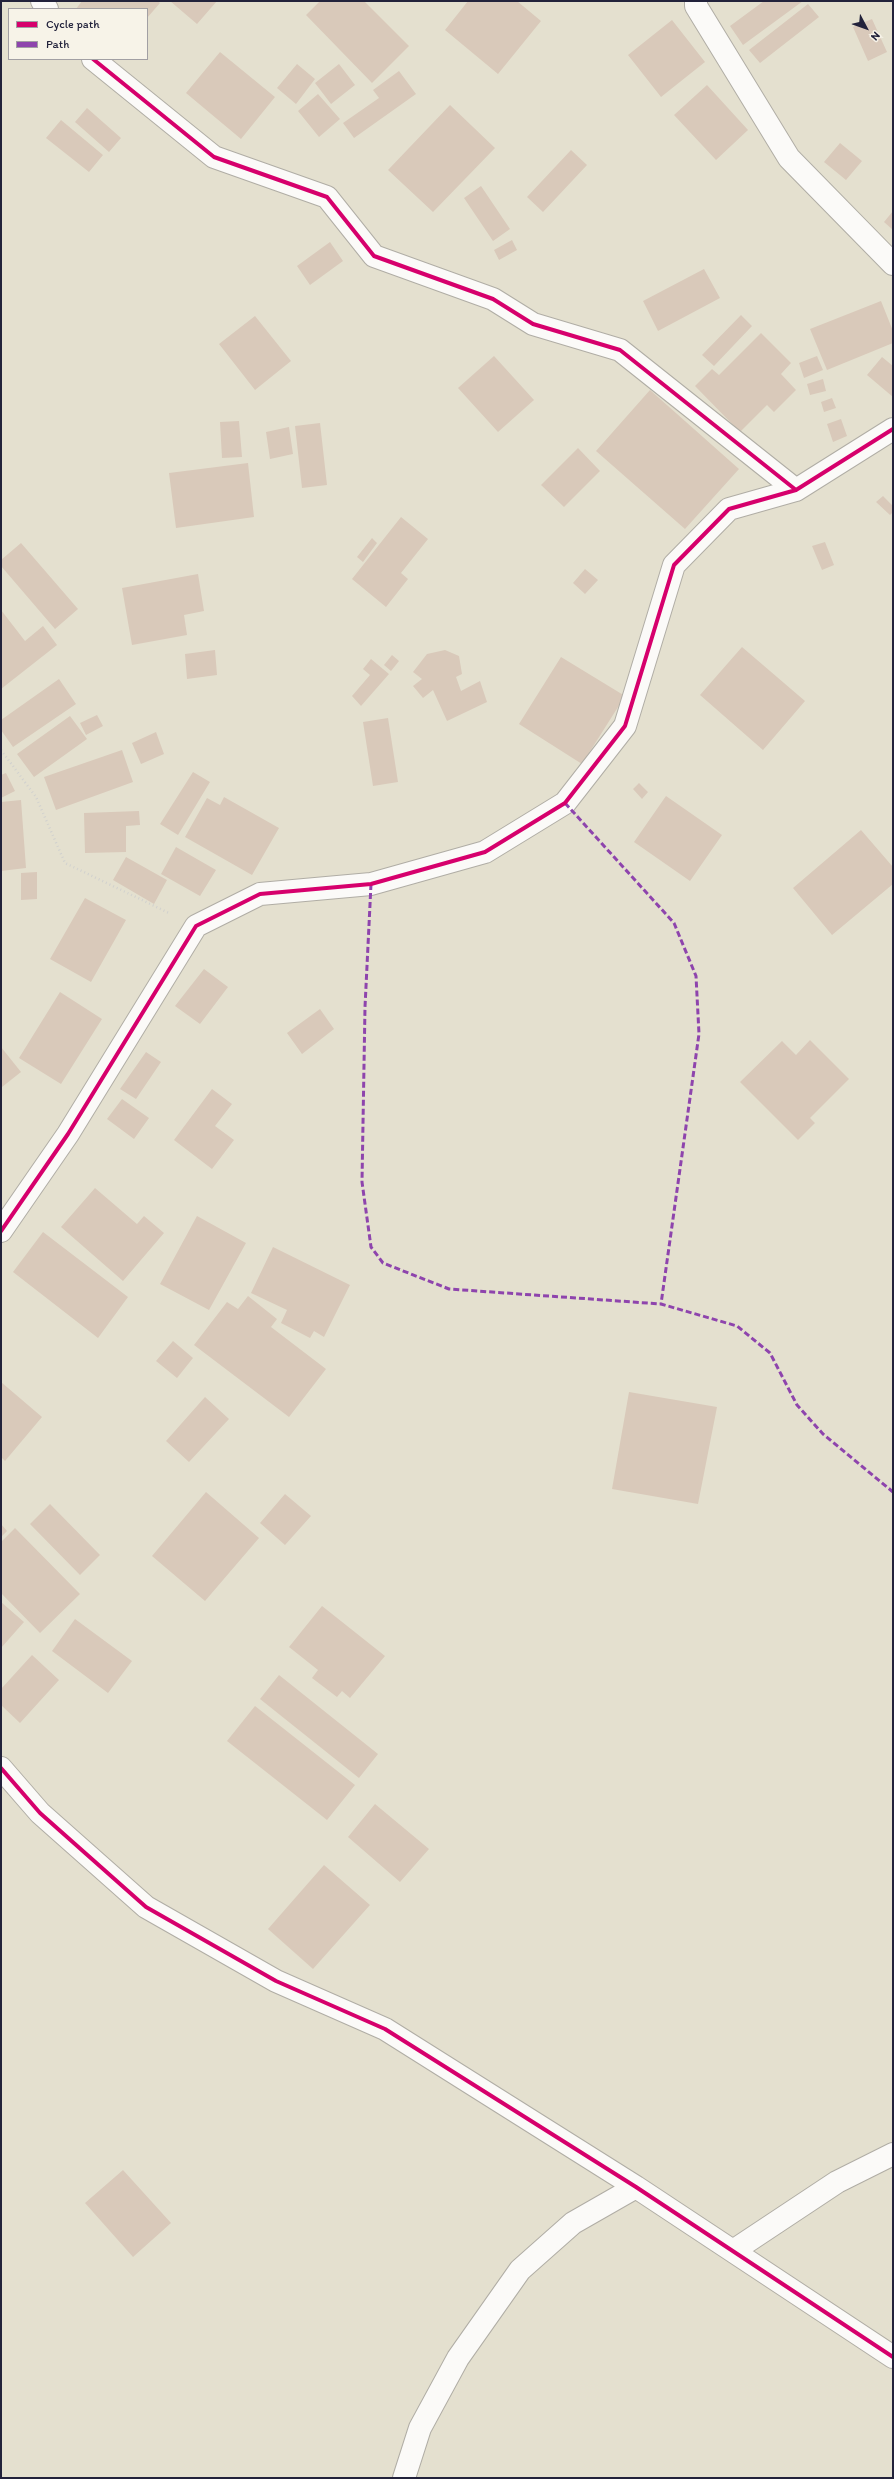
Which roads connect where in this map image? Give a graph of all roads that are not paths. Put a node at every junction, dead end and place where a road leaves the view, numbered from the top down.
1 (696, 1) edge
2 (94, 60) edge
3 (893, 264) edge
4 (893, 429) edge
5 (796, 490) junction
6 (1, 1231) edge
7 (1, 1768) edge
8 (893, 2154) edge
9 (636, 2187) junction
10 (734, 2251) junction
11 (893, 2357) edge
12 (404, 2478) edge

1 - 3 street
2 - 5 street
4 - 5 street
5 - 6 street
7 - 9 street
8 - 10 street
9 - 10 street
9 - 12 street
10 - 11 street

